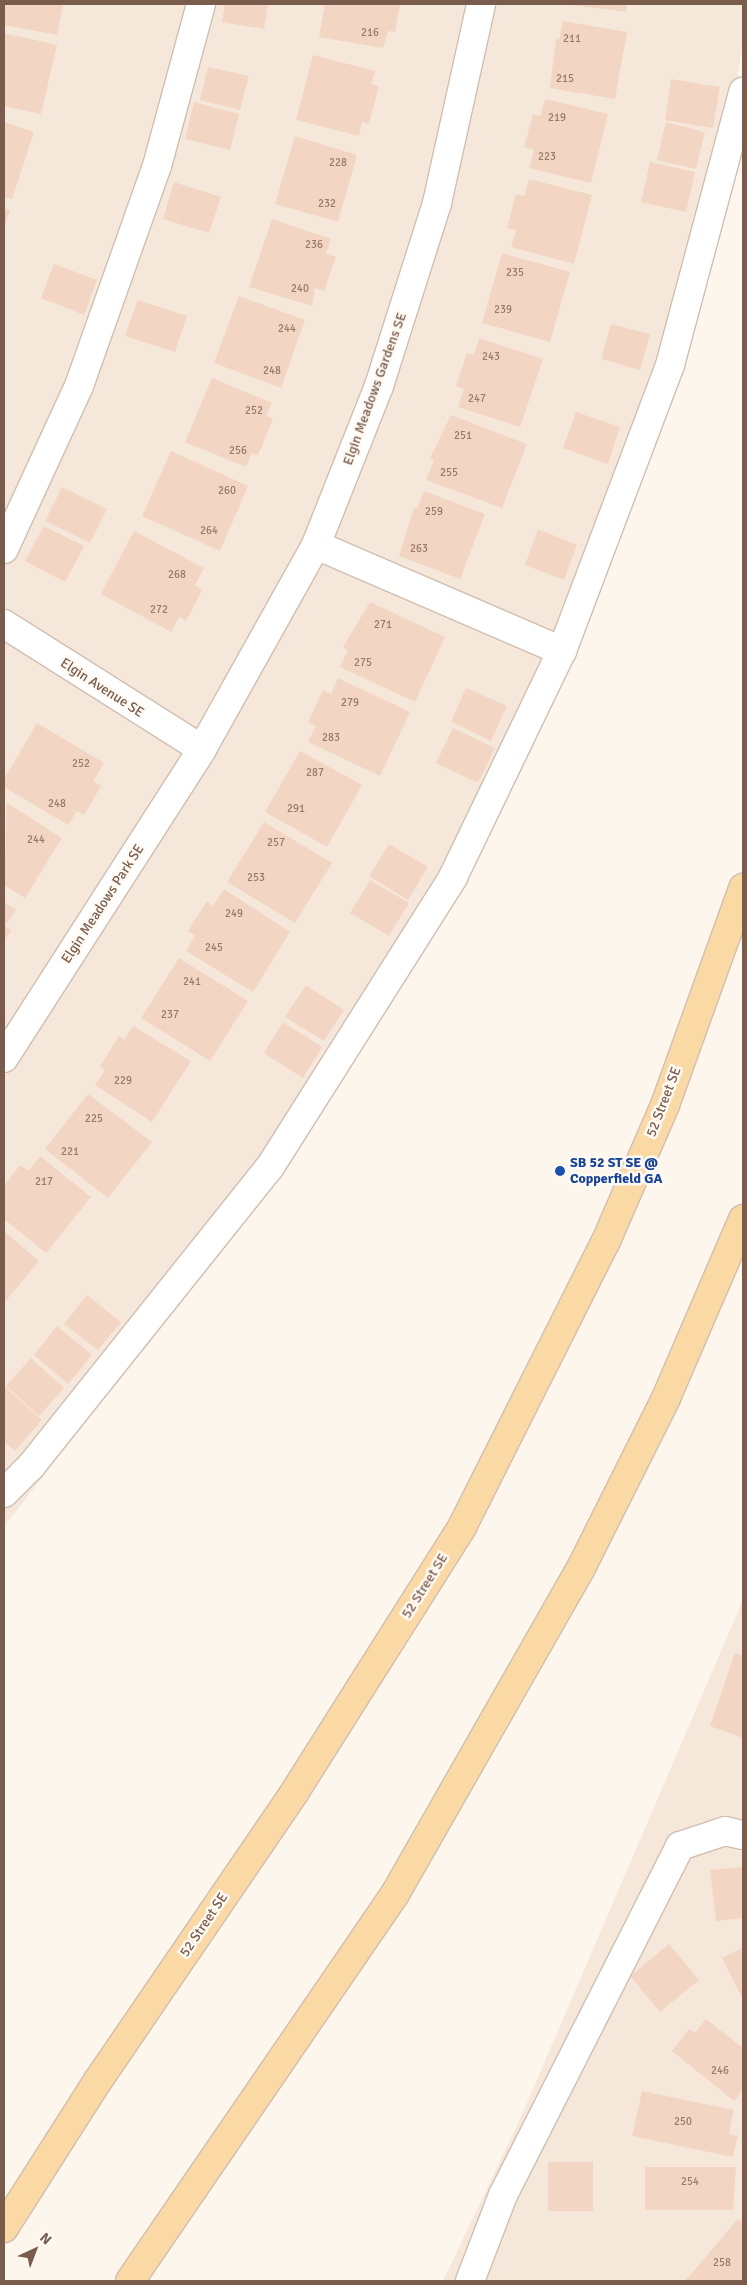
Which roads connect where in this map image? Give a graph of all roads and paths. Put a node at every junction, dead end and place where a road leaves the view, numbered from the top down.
1 (201, 4) edge
2 (481, 4) edge
3 (743, 92) edge
4 (316, 545) junction
5 (4, 549) edge
6 (4, 624) edge
7 (562, 651) junction
8 (202, 749) junction
9 (743, 891) edge
10 (4, 1058) edge
11 (743, 1219) edge
12 (4, 1493) edge
13 (743, 1835) edge
14 (4, 2228) edge
15 (130, 2281) edge
16 (470, 2281) edge

1 - 5 street
2 - 4 street, Elgin Meadows Gardens SE
3 - 7 street
4 - 7 street
4 - 8 street, Elgin Meadows Gardens SE
6 - 8 street, Elgin Avenue SE
7 - 12 street
8 - 10 street, Elgin Meadows Park SE
9 - 14 main road, 52 Street SE
11 - 15 main road
13 - 16 street

